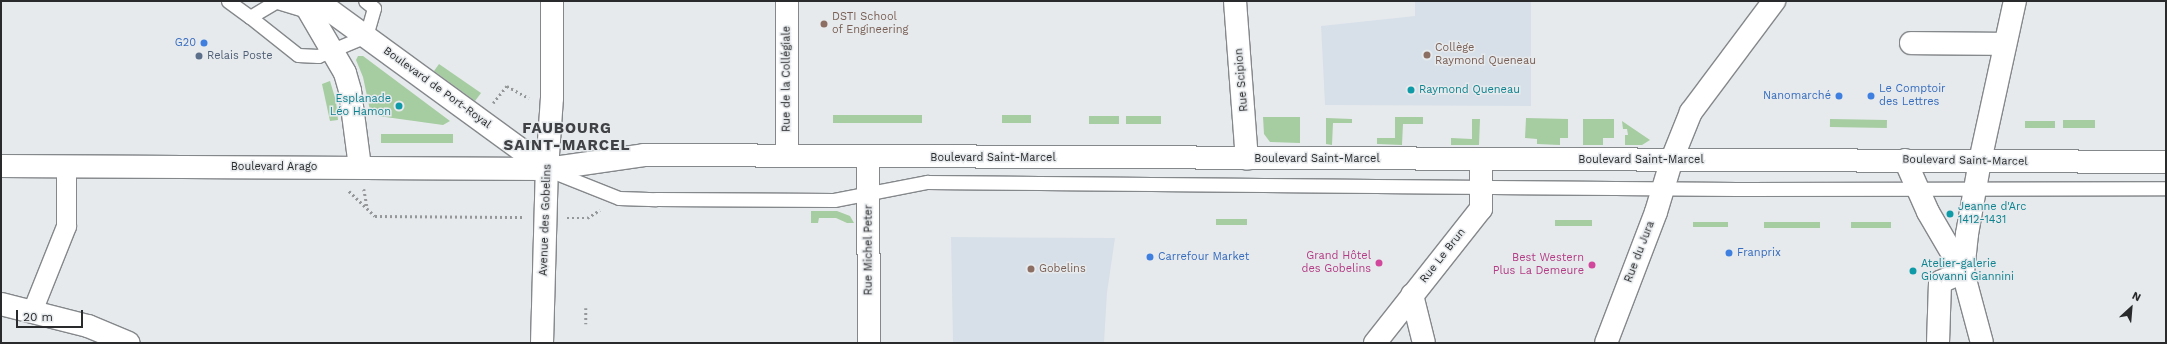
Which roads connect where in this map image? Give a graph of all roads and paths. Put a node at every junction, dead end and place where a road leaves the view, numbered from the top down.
1 (228, 1) edge
2 (365, 1) edge
3 (552, 1) edge
4 (787, 1) edge
5 (1235, 1) edge
6 (1774, 1) edge
7 (2014, 1) edge
8 (274, 2) edge
9 (310, 5) edge
10 (250, 17) junction
11 (366, 36) junction
12 (1911, 43) dead end
13 (2005, 44) junction
14 (334, 50) junction
15 (529, 98) dead end
16 (488, 110) dead end
17 (787, 156) junction
18 (868, 156) junction
19 (1247, 159) junction
20 (1672, 159) junction
21 (1481, 160) junction
22 (1905, 160) junction
23 (1980, 161) junction
24 (2166, 162) edge
25 (1, 166) edge
26 (66, 166) junction
27 (360, 167) junction
28 (547, 169) junction
29 (1481, 185) junction
30 (1664, 188) junction
31 (1916, 188) junction
32 (2166, 188) edge
33 (1976, 189) junction
34 (868, 191) junction
35 (619, 198) junction
36 (367, 206) dead end
37 (546, 217) junction
38 (1963, 272) junction
39 (1412, 295) junction
40 (1, 304) edge
41 (586, 308) dead end
42 (32, 311) junction
43 (586, 324) dead end
44 (129, 343) edge
45 (542, 343) edge
46 (869, 343) edge
47 (1375, 343) edge
48 (1424, 343) edge
49 (1606, 343) edge
50 (1938, 343) edge
51 (1982, 343) edge

1 - 10 lane
2 - 11 lane
3 - 28 main road, Avenue des Gobelins
4 - 17 main road, Rue de la Collégiale
5 - 19 main road, Rue Scipion
6 - 20 main road, Rue du Jura
7 - 13 main road
8 - 9 lane, Boulevard de Port-Royal
8 - 10 lane, Boulevard de Port-Royal
9 - 11 main road, Boulevard de Port-Royal
9 - 14 main road
10 - 14 lane
11 - 14 lane
11 - 28 main road, Boulevard de Port-Royal
12 - 13 main road
13 - 23 main road
14 - 27 main road
15 - 16 path
17 - 18 main road, Boulevard Saint-Marcel
17 - 28 main road, Boulevard Saint-Marcel
18 - 19 main road, Boulevard Saint-Marcel
18 - 34 main road, Rue Michel Peter
19 - 21 main road, Boulevard Saint-Marcel
20 - 21 main road, Boulevard Saint-Marcel
20 - 22 main road, Boulevard Saint-Marcel
20 - 30 main road, Rue du Jura
21 - 29 main road, Rue Le Brun
22 - 23 main road, Boulevard Saint-Marcel
22 - 31 main road
23 - 24 main road, Boulevard Saint-Marcel
23 - 33 main road
25 - 26 main road, Boulevard Arago
26 - 27 main road, Boulevard Arago
26 - 42 street
27 - 28 main road, Boulevard Arago
28 - 35 lane
28 - 37 main road, Avenue des Gobelins
29 - 30 lane
29 - 34 lane
29 - 39 main road, Rue Le Brun
30 - 31 lane
30 - 49 main road, Rue du Jura
31 - 33 lane
31 - 38 main road
32 - 33 lane
33 - 38 main road
34 - 35 lane
34 - 46 main road, Rue Michel Peter
35 - 37 path
36 - 37 path
37 - 45 main road, Avenue des Gobelins
38 - 50 main road
38 - 51 main road
39 - 47 main road, Rue Le Brun
39 - 48 main road
40 - 42 main road
41 - 43 path
42 - 44 main road

